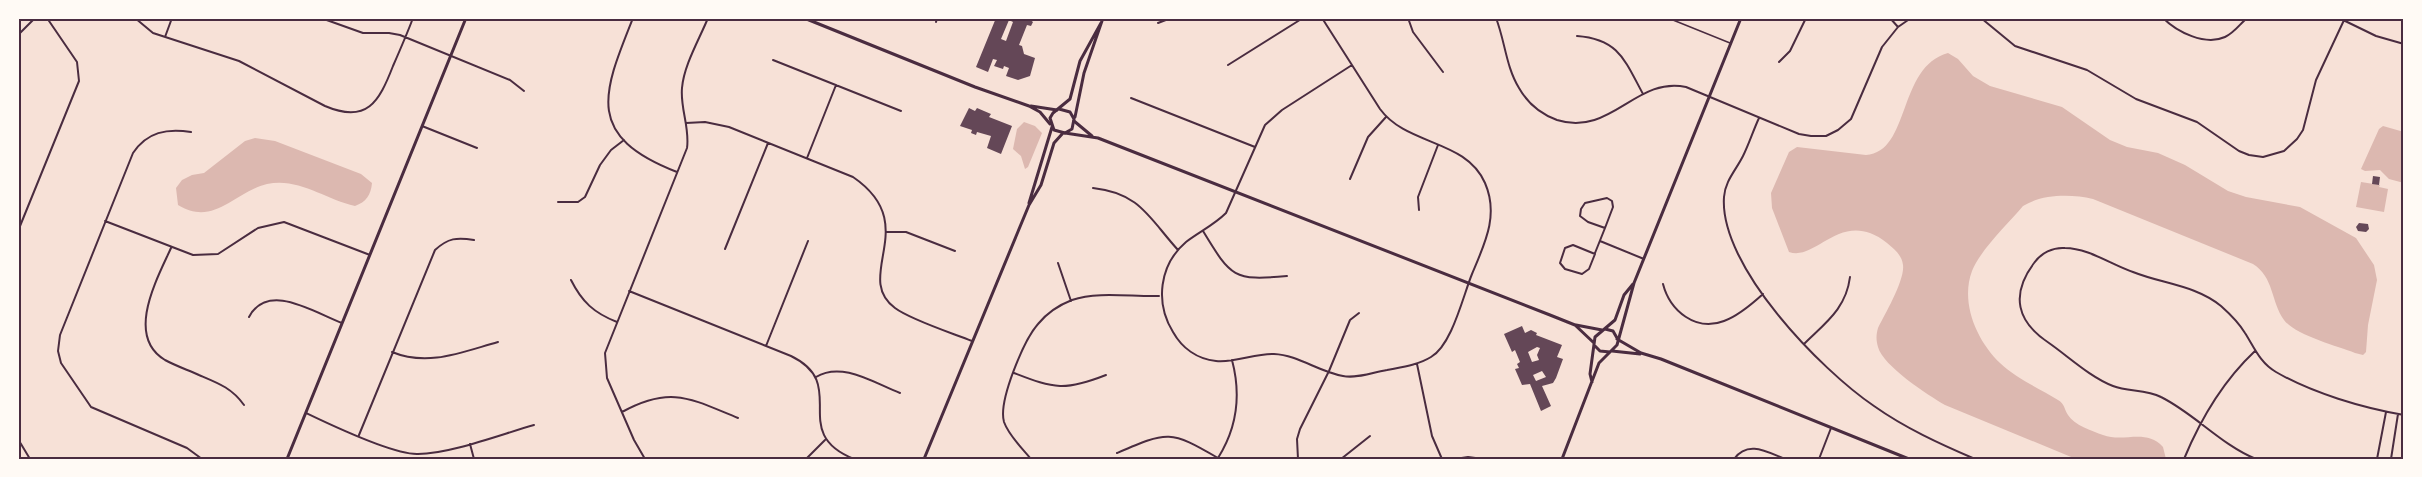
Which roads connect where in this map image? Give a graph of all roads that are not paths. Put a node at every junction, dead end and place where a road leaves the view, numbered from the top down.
1 (35, 18) edge
2 (47, 18) edge
3 (135, 18) edge
4 (172, 18) edge
5 (321, 18) edge
6 (414, 18) edge
7 (466, 18) edge
8 (633, 18) edge
9 (708, 18) edge
10 (804, 18) edge
11 (1103, 18) edge
12 (1171, 18) edge
13 (1303, 18) edge
14 (1322, 18) edge
15 (1408, 18) edge
16 (1496, 18) edge
17 (1668, 18) edge
18 (1741, 18) edge
19 (1806, 18) edge
20 (1890, 18) edge
21 (1911, 18) edge
22 (1981, 18) edge
23 (2163, 18) edge
24 (2247, 18) edge
25 (2339, 18) edge
26 (2344, 19) edge
27 (330, 20) edge
28 (1101, 23) junction
29 (1158, 23) dead end
30 (1898, 27) junction
31 (18, 35) edge
32 (1577, 36) dead end
33 (406, 37) junction
34 (165, 38) junction
35 (1730, 43) junction
36 (2404, 44) edge
37 (451, 56) junction
38 (773, 60) dead end
39 (1779, 62) dead end
40 (1228, 65) dead end
41 (1352, 65) junction
42 (1443, 72) dead end
43 (836, 86) junction
44 (524, 91) dead end
45 (1643, 94) junction
46 (1709, 96) junction
47 (1131, 98) dead end
48 (1029, 106) junction
49 (1059, 109) junction
50 (901, 111) dead end
51 (1386, 117) junction
52 (1759, 117) junction
53 (1074, 120) junction
54 (686, 123) junction
55 (422, 126) junction
56 (1051, 126) junction
57 (191, 132) dead end
58 (1064, 133) junction
59 (1092, 136) junction
60 (624, 140) junction
61 (768, 143) junction
62 (1438, 145) junction
63 (1255, 147) junction
64 (477, 148) dead end
65 (807, 158) junction
66 (677, 172) junction
67 (1350, 179) dead end
68 (1093, 188) dead end
69 (1237, 191) junction
70 (558, 202) dead end
71 (1029, 205) junction
72 (1419, 210) dead end
73 (105, 221) junction
74 (1605, 228) junction
75 (18, 231) edge
76 (1203, 231) junction
77 (887, 232) junction
78 (474, 240) dead end
79 (808, 241) dead end
80 (1600, 241) junction
81 (171, 248) junction
82 (725, 249) dead end
83 (1178, 250) junction
84 (955, 251) dead end
85 (1595, 254) junction
86 (370, 255) junction
87 (1644, 259) junction
88 (1058, 263) dead end
89 (1287, 276) dead end
90 (1850, 277) dead end
91 (571, 280) dead end
92 (1469, 283) junction
93 (1634, 283) junction
94 (1663, 284) dead end
95 (629, 291) junction
96 (1763, 294) junction
97 (1161, 296) junction
98 (1071, 301) junction
99 (1359, 313) dead end
100 (249, 317) dead end
101 (617, 322) junction
102 (342, 323) junction
103 (1575, 325) junction
104 (1603, 330) junction
105 (1617, 338) junction
106 (973, 341) junction
107 (498, 342) dead end
108 (1594, 343) junction
109 (1804, 344) junction
110 (766, 346) junction
111 (1611, 351) junction
112 (2255, 351) junction
113 (392, 352) junction
114 (1641, 353) junction
115 (1232, 360) junction
116 (1416, 364) junction
117 (1329, 371) junction
118 (1014, 373) junction
119 (1106, 375) dead end
120 (816, 377) junction
121 (1592, 382) junction
122 (900, 393) dead end
123 (244, 405) dead end
124 (622, 412) junction
125 (2386, 412) junction
126 (306, 413) junction
127 (2398, 414) junction
128 (2404, 415) edge
129 (738, 418) dead end
130 (2200, 424) junction
131 (534, 425) dead end
132 (1832, 428) junction
133 (358, 435) junction
134 (1370, 436) dead end
135 (18, 439) edge
136 (826, 440) junction
137 (470, 444) junction
138 (1117, 453) dead end
139 (30, 459) edge
140 (202, 459) edge
141 (287, 459) edge
142 (474, 459) edge
143 (645, 459) edge
144 (806, 459) edge
145 (854, 459) edge
146 (924, 459) edge
147 (1031, 459) edge
148 (1218, 459) edge
149 (1298, 459) edge
150 (1341, 459) edge
151 (1442, 459) edge
152 (1455, 459) edge
153 (1483, 459) edge
154 (1562, 459) edge
155 (1734, 459) edge
156 (1785, 459) edge
157 (1819, 459) edge
158 (1909, 459) edge
159 (1975, 459) edge
160 (2184, 459) edge
161 (2256, 459) edge
162 (2378, 459) edge
163 (2391, 459) edge

1 - 31 street
2 - 75 street
3 - 34 street
4 - 34 street
5 - 27 street
6 - 33 street
7 - 37 street
8 - 60 street
9 - 54 street
10 - 48 street
11 - 28 street
12 - 29 street
13 - 40 street
14 - 41 street
15 - 42 street
16 - 45 street
17 - 35 lane
18 - 35 street
19 - 39 street
20 - 30 street
21 - 30 street
22 - 26 street
23 - 24 street
25 - 26 street
26 - 36 street
27 - 33 street
28 - 49 street
28 - 53 street
30 - 52 street
32 - 45 street
33 - 34 street
33 - 37 street
35 - 46 street
37 - 44 street
37 - 55 street
38 - 43 street
41 - 51 street
41 - 63 street
43 - 50 street
43 - 65 street
45 - 46 street
46 - 52 street
46 - 87 street
47 - 63 street
48 - 49 street
48 - 56 street
49 - 53 street
49 - 56 street
51 - 62 street
51 - 67 street
52 - 96 street
53 - 58 street
53 - 59 street
54 - 61 street
54 - 66 street
55 - 64 street
55 - 86 street
56 - 58 street
56 - 71 street
57 - 73 street
58 - 59 street
58 - 71 street
59 - 69 street
60 - 66 street
60 - 70 street
61 - 65 street
61 - 82 street
62 - 72 street
62 - 92 street
63 - 69 street
65 - 77 street
66 - 95 street
68 - 83 street
69 - 76 street
69 - 92 street
71 - 106 street
73 - 81 street
73 - 140 street
74 - 74 street
74 - 80 street
76 - 83 street
76 - 89 street
77 - 84 street
77 - 106 street
78 - 113 street
79 - 110 street
80 - 85 street
80 - 87 street
81 - 86 street
81 - 123 street
83 - 97 street
85 - 85 street
86 - 102 street
87 - 93 street
88 - 98 street
90 - 109 street
91 - 101 street
92 - 103 street
92 - 116 street
93 - 104 street
93 - 105 street
94 - 96 street
95 - 101 street
95 - 110 street
96 - 109 street
97 - 98 street
97 - 115 street
98 - 118 street
99 - 117 street
100 - 102 street
101 - 124 street
102 - 126 street
103 - 104 street
103 - 108 street
104 - 105 street
104 - 108 street
105 - 111 street
105 - 114 street
106 - 146 street
107 - 113 street
108 - 111 street
108 - 121 street
109 - 159 street
110 - 120 street
111 - 114 street
111 - 121 street
112 - 125 street
112 - 130 street
112 - 130 street
113 - 133 street
114 - 132 street
115 - 117 street
115 - 148 street
116 - 117 street
116 - 151 street
117 - 149 street
118 - 119 street
118 - 147 street
120 - 122 street
120 - 136 street
121 - 154 street
124 - 129 street
124 - 143 street
125 - 127 street
125 - 162 street
126 - 133 street
126 - 141 street
127 - 128 street
127 - 163 street
130 - 160 street
130 - 161 street
131 - 137 street
132 - 157 street
132 - 158 street
133 - 137 street
134 - 150 street
135 - 139 street
136 - 144 street
136 - 145 street
137 - 142 street
138 - 148 street
152 - 153 street
155 - 156 street

